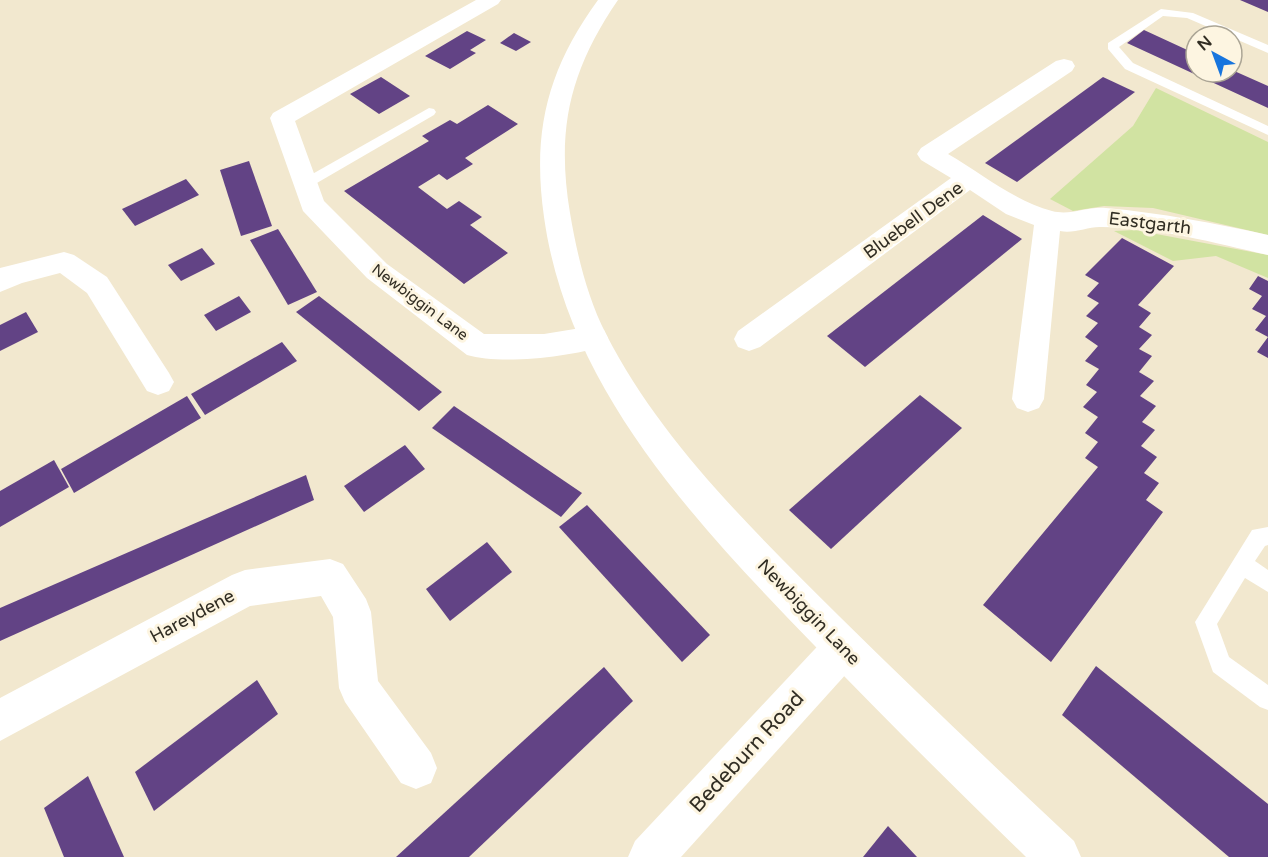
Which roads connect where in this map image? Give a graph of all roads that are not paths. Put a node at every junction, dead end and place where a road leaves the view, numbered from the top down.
1 (491, 0) edge
2 (608, 0) edge
3 (1268, 49) edge
4 (1064, 66) dead end
5 (429, 112) dead end
6 (1268, 131) edge
7 (969, 178) junction
8 (305, 184) junction
9 (1048, 220) junction
10 (1268, 245) edge
11 (0, 281) edge
12 (593, 338) junction
13 (749, 339) dead end
14 (158, 382) dead end
15 (1028, 399) dead end
16 (1268, 536) edge
17 (1242, 564) junction
18 (1268, 582) edge
19 (843, 648) junction
20 (1268, 699) edge
21 (0, 720) edge
22 (416, 768) dead end
23 (651, 857) edge
24 (1058, 857) edge

1 - 8 street, Newbiggin Lane
2 - 12 street, Newbiggin Lane
3 - 6 lane
4 - 7 street, Bluebell Dene
5 - 8 lane
7 - 9 street, Eastgarth
7 - 13 street, Bluebell Dene
8 - 12 street, Newbiggin Lane
9 - 10 street, Eastgarth
9 - 15 street
11 - 14 street
12 - 19 street, Newbiggin Lane
16 - 17 lane
17 - 18 lane
17 - 20 lane
19 - 23 street, Bedeburn Road
19 - 24 street, Newbiggin Lane
21 - 22 street, Hareydene

